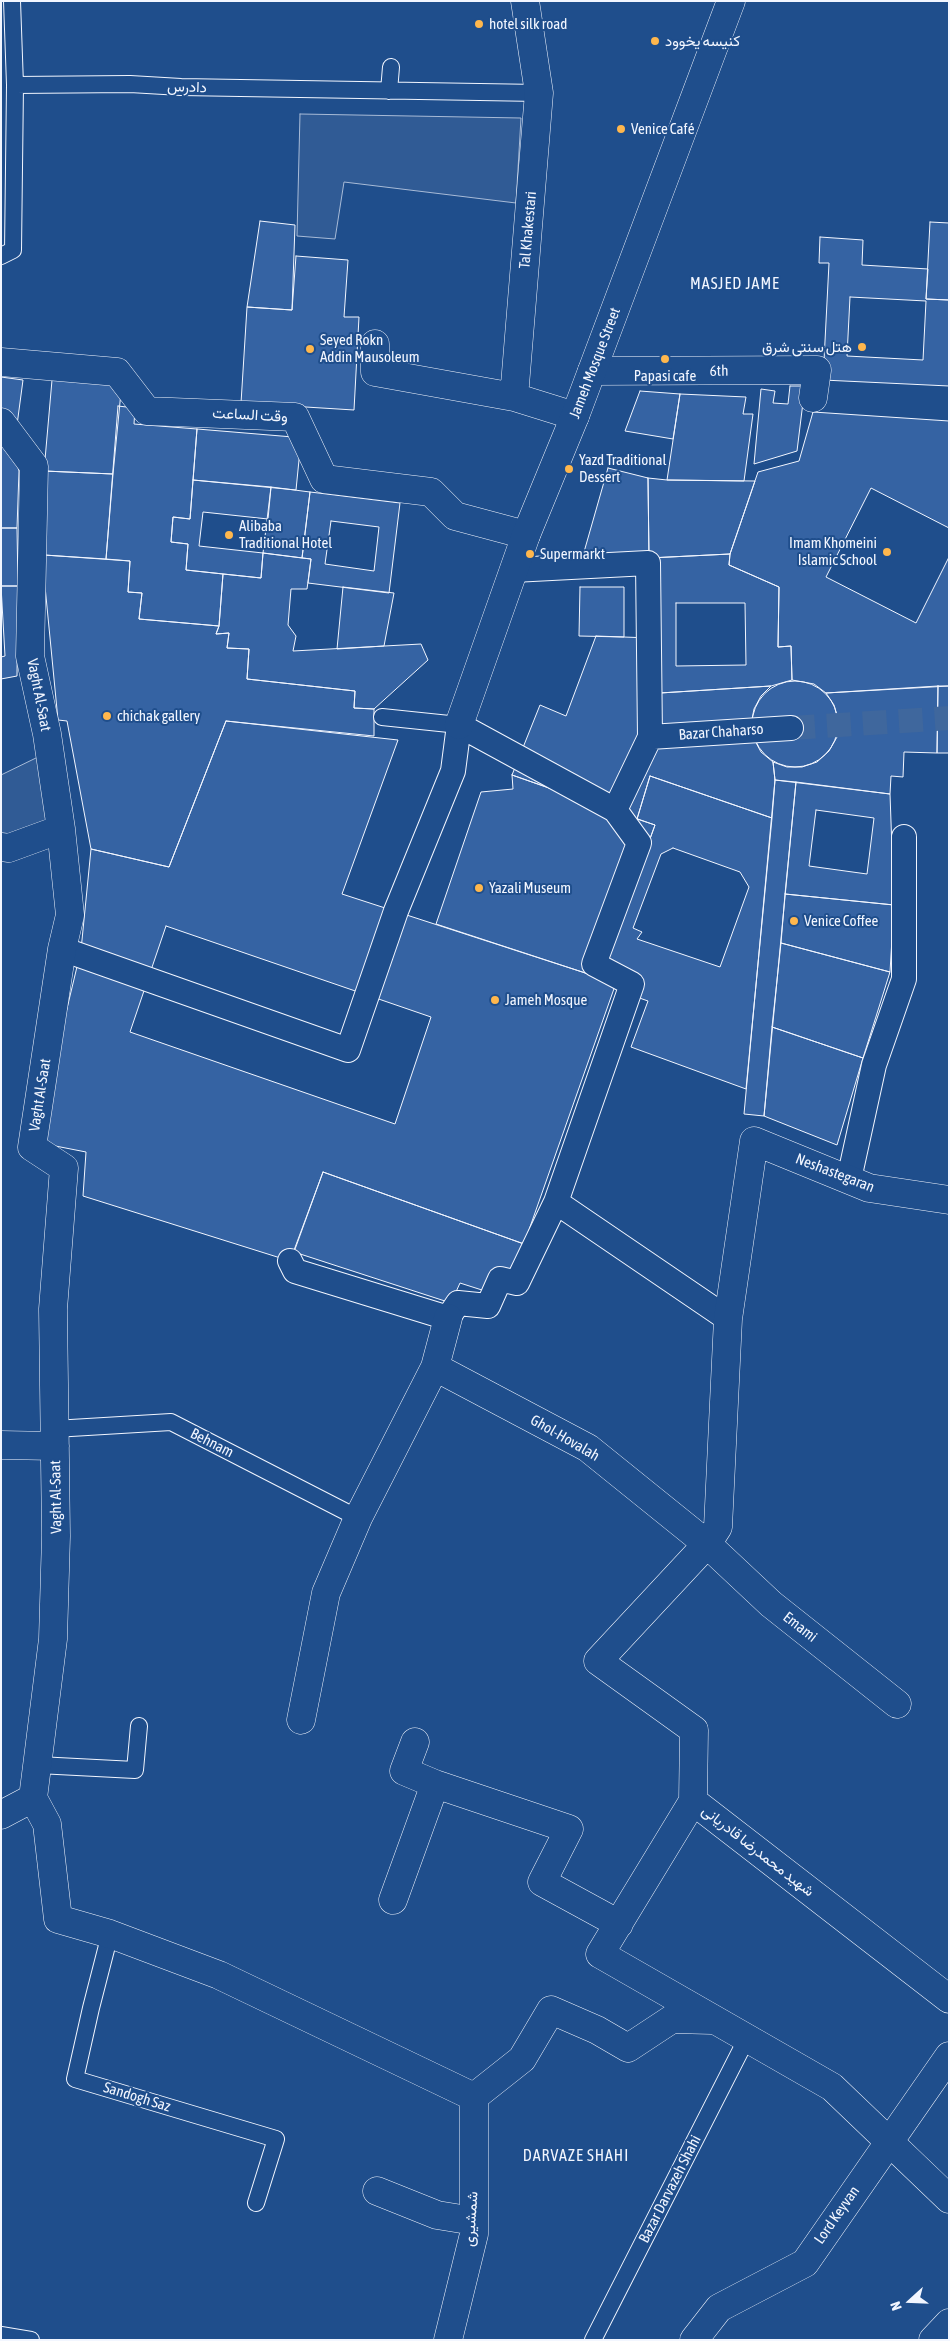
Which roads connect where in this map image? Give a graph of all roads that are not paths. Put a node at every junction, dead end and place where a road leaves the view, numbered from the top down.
1 (12, 1) edge
2 (525, 1) edge
3 (731, 1) edge
4 (391, 67) dead end
5 (15, 84) junction
6 (390, 91) junction
7 (539, 93) junction
8 (1, 256) edge
9 (375, 344) dead end
10 (1, 362) edge
11 (592, 371) junction
12 (514, 397) junction
13 (814, 398) dead end
14 (575, 416) junction
15 (8, 430) edge
16 (526, 536) junction
17 (513, 570) junction
18 (382, 717) dead end
19 (459, 726) junction
20 (792, 728) tunnel mouth
21 (650, 737) junction
22 (615, 810) junction
23 (61, 829) junction
24 (904, 837) dead end
25 (1, 847) edge
26 (62, 949) junction
27 (849, 1179) junction
28 (949, 1200) edge
29 (556, 1202) junction
30 (290, 1261) dead end
31 (448, 1318) junction
32 (728, 1320) junction
33 (435, 1367) junction
34 (55, 1437) junction
35 (1, 1445) edge
36 (358, 1518) junction
37 (707, 1544) junction
38 (897, 1704) dead end
39 (301, 1720) dead end
40 (139, 1726) dead end
41 (415, 1742) dead end
42 (38, 1765) junction
43 (435, 1784) junction
44 (33, 1798) junction
45 (693, 1801) junction
46 (1, 1815) edge
47 (393, 1900) dead end
48 (619, 1924) junction
49 (110, 1934) junction
50 (949, 1999) edge
51 (716, 2020) junction
52 (747, 2038) junction
53 (949, 2056) edge
54 (474, 2097) junction
55 (889, 2140) junction
56 (377, 2190) dead end
57 (949, 2199) edge
58 (256, 2203) dead end
59 (474, 2221) junction
60 (949, 2323) edge
61 (1, 2335) edge
62 (31, 2340) edge
63 (448, 2340) edge
64 (593, 2340) edge
65 (694, 2340) edge
66 (933, 2340) edge

1 - 5 lane
2 - 7 street, Tal Khakestari
3 - 11 street, Jameh Mosque Street
4 - 6 lane
5 - 6 lane, دادرس
5 - 8 lane
6 - 7 lane, دادرس
7 - 12 street, Tal Khakestari
9 - 12 street
10 - 16 street, وقت الساعت
11 - 13 street, 6th
11 - 14 street, Jameh Mosque Street
12 - 14 street
14 - 16 street, Jameh Mosque Street
15 - 23 street, Vaght Al-Saat
16 - 17 street, Jameh Mosque Street
17 - 19 street, Jameh Mosque Street
17 - 21 street
18 - 19 lane
19 - 22 street
19 - 26 street
20 - 21 street, Bazar Chaharso
21 - 22 street
22 - 29 street
23 - 25 street
23 - 26 street, Vaght Al-Saat
24 - 27 street
26 - 34 street, Vaght Al-Saat
27 - 28 street, Neshastegaran
27 - 32 street, Neshastegaran
29 - 31 street
29 - 32 street
30 - 31 street
31 - 33 street
32 - 37 street
33 - 36 street
33 - 37 street, Ghol-Hovalah
34 - 35 street
34 - 36 lane, Behnam
34 - 42 street, Vaght Al-Saat
36 - 39 street
37 - 38 street, Emami
37 - 45 street, شهید محمدرضا قادریانی
40 - 42 lane
41 - 43 street
42 - 44 street, Vaght Al-Saat
43 - 47 street
43 - 48 street
44 - 46 street
44 - 49 street
45 - 48 street
45 - 50 street, شهید محمدرضا قادریانی
48 - 51 street
49 - 54 street
49 - 58 lane, Sandogh Saz
51 - 52 street
51 - 54 street
52 - 55 street
52 - 64 lane, Bazar Darvazeh Shahi
53 - 55 street, Lord Keyvan
54 - 59 street, شمشیری
55 - 57 street
55 - 65 street, Lord Keyvan
56 - 59 street
59 - 63 street, شمشیری
60 - 66 street
61 - 62 lane

